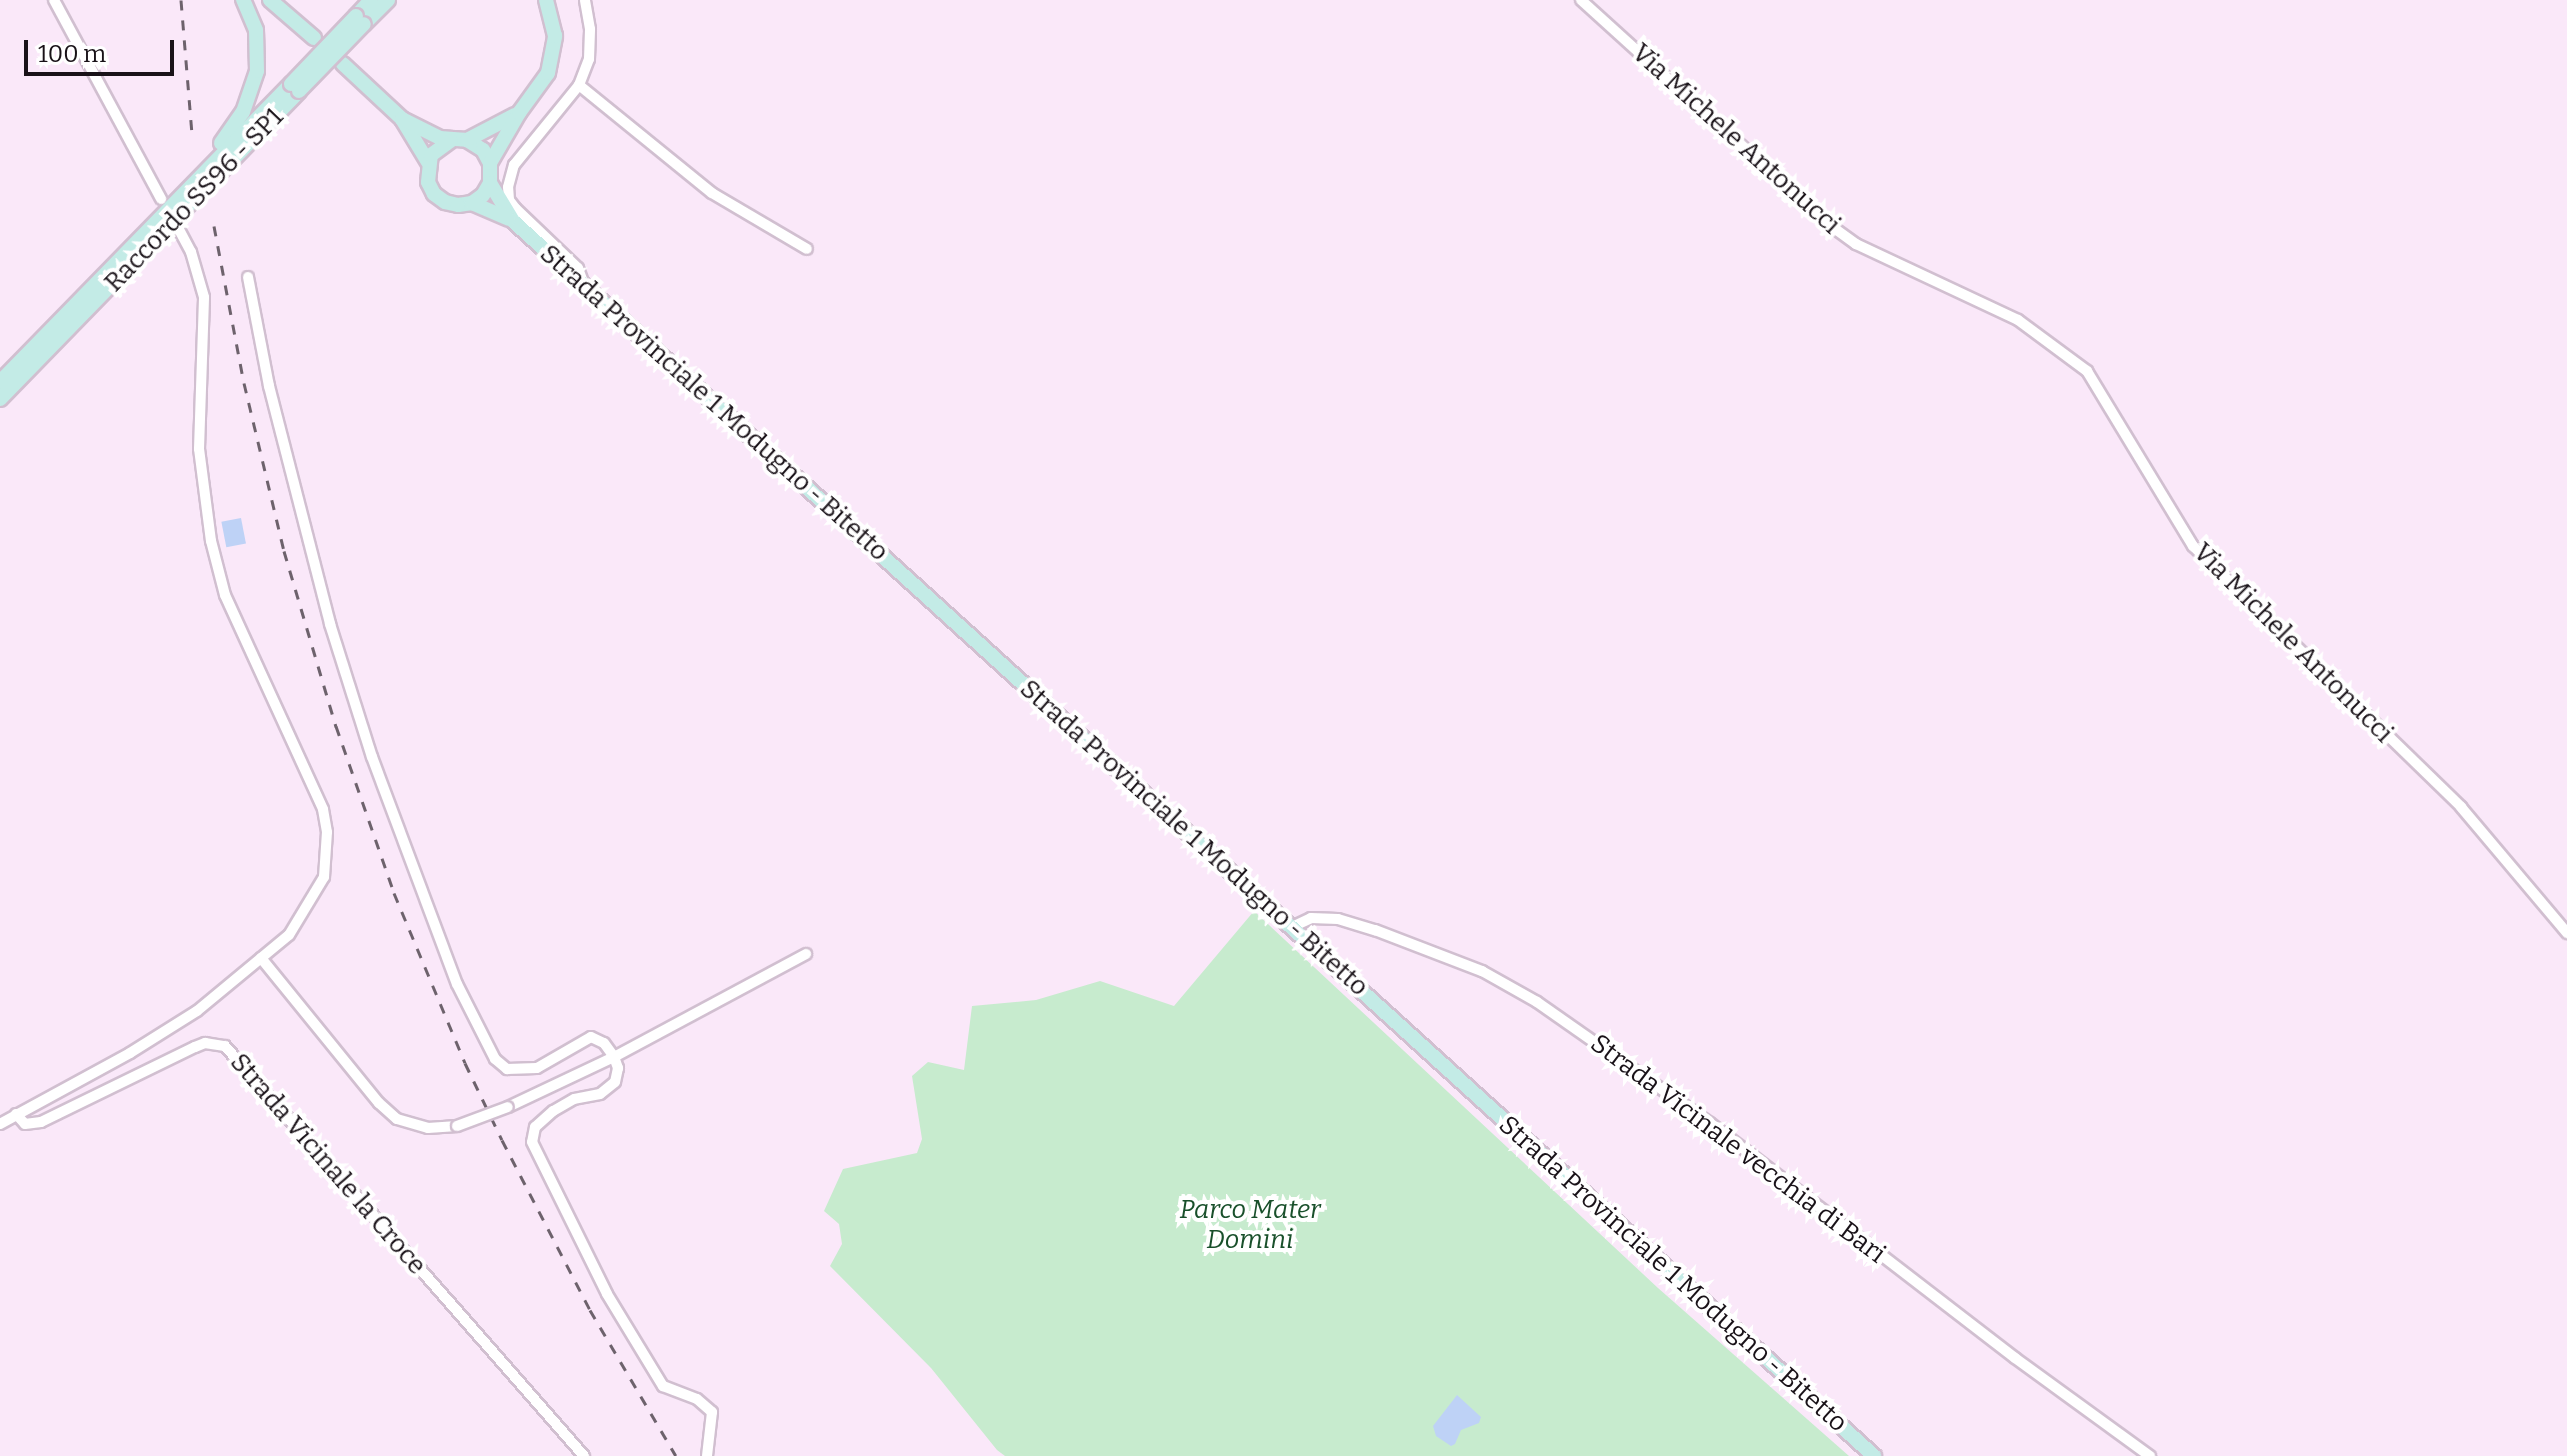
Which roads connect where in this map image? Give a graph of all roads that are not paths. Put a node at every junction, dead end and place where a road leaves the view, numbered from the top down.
1 (54, 0) edge
2 (243, 0) edge
3 (270, 0) edge
4 (371, 0) edge
5 (388, 0) edge
6 (546, 0) edge
7 (585, 0) edge
8 (1581, 0) edge
9 (360, 20) junction
10 (314, 38) dead end
11 (343, 64) dead end
12 (579, 85) junction
13 (295, 88) junction
14 (519, 113) junction
15 (402, 119) junction
16 (467, 140) junction
17 (450, 141) junction
18 (428, 162) junction
19 (490, 163) junction
20 (490, 183) junction
21 (161, 199) dead end
22 (472, 203) junction
23 (513, 221) junction
24 (180, 231) dead end
25 (807, 249) dead end
26 (106, 273) junction
27 (248, 277) dead end
28 (585, 288) junction
29 (0, 382) edge
30 (0, 399) edge
31 (1292, 927) junction
32 (2567, 933) edge
33 (806, 954) dead end
34 (261, 958) junction
35 (614, 1057) junction
36 (16, 1114) junction
37 (0, 1124) edge
38 (584, 1456) edge
39 (707, 1456) edge
40 (1874, 1456) edge
41 (2150, 1456) edge

1 - 21 street
2 - 26 main road
3 - 10 main road
4 - 9 main road, Raccordo SS96 - SP1
5 - 9 main road, Raccordo SS96 - SP1
6 - 14 main road
7 - 12 street
8 - 32 street, Via Michele Antonucci
9 - 13 main road, Raccordo SS96 - SP1, bridge
11 - 15 main road
12 - 25 street
12 - 28 street
13 - 26 main road, Raccordo SS96 - SP1
13 - 30 main road, Raccordo SS96 - SP1
14 - 16 main road
14 - 19 main road
15 - 17 main road
15 - 18 main road
16 - 17 main road
16 - 19 main road
17 - 18 main road
18 - 22 main road
19 - 20 main road
20 - 22 main road
20 - 23 main road
22 - 23 main road
23 - 28 main road, Strada Provinciale 1 Modugno - Bitetto
24 - 34 street
26 - 29 main road, Raccordo SS96 - SP1
27 - 35 street
28 - 31 main road, Strada Provinciale 1 Modugno - Bitetto
31 - 40 main road, Strada Provinciale 1 Modugno - Bitetto
31 - 41 street, Strada Vicinale vecchia di Bari
33 - 35 street
34 - 35 street, bridge
34 - 36 street
35 - 39 street
36 - 37 street
36 - 38 street, Strada Vicinale la Croce

